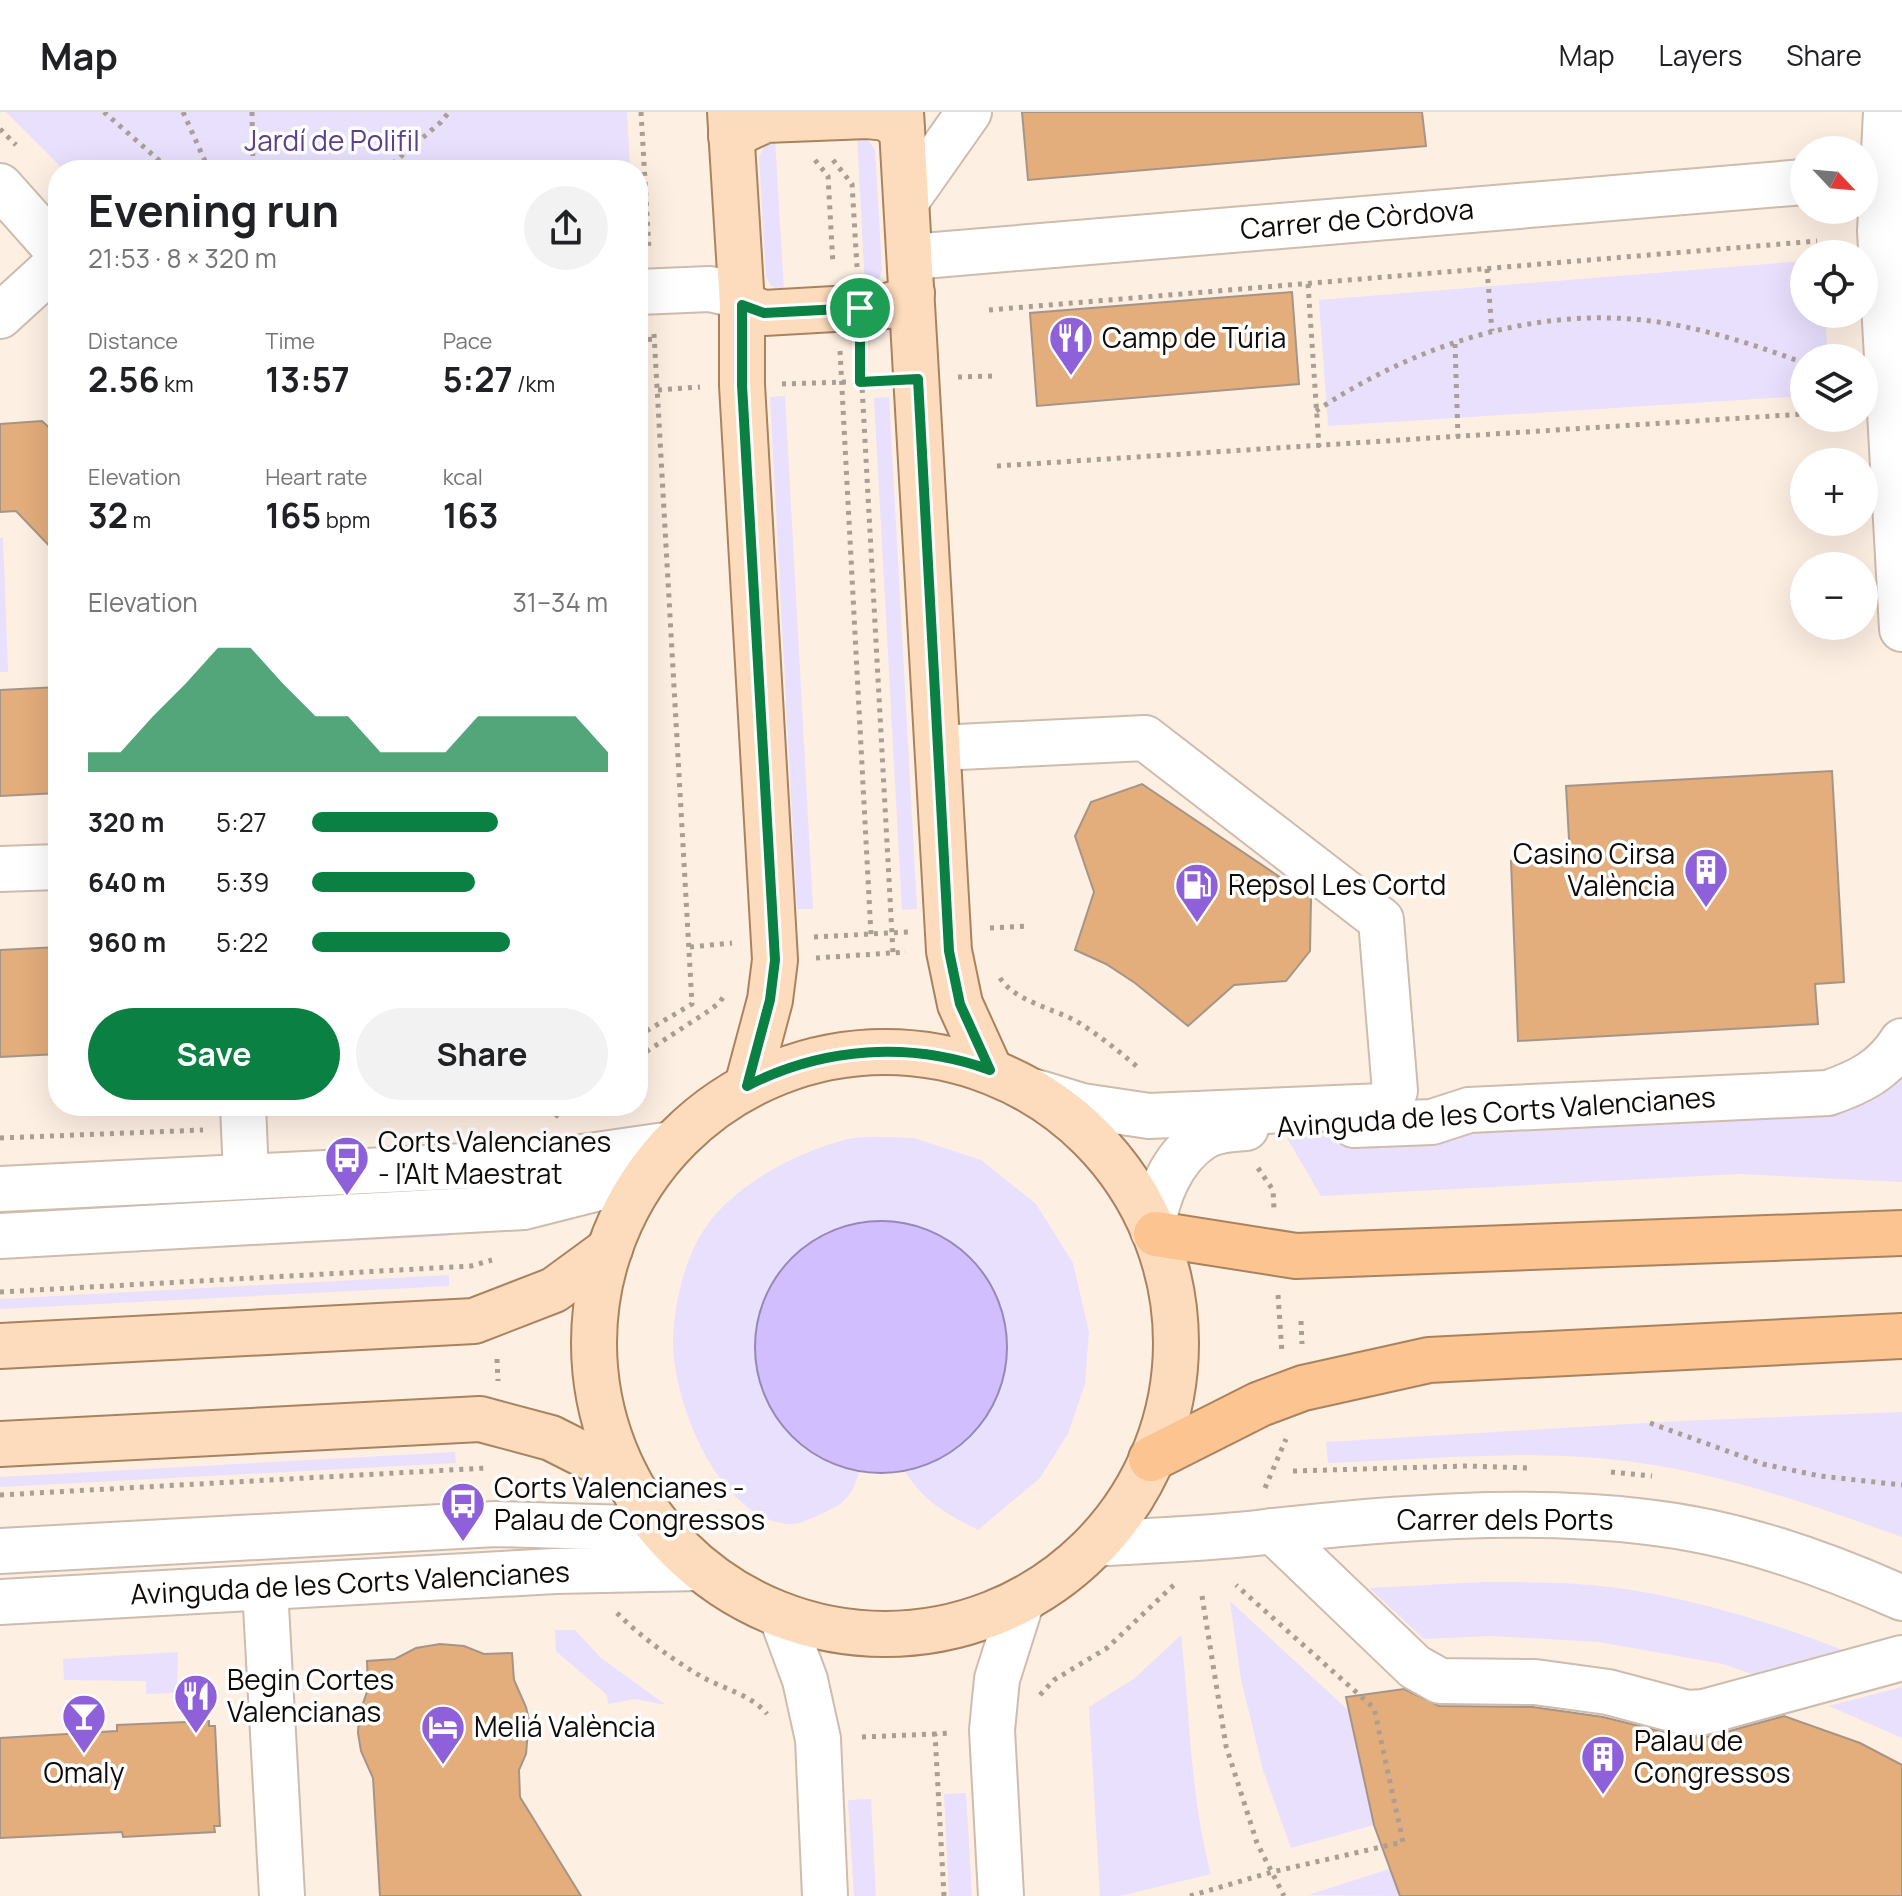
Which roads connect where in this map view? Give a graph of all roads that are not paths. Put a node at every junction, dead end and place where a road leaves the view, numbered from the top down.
1 (969, 112) edge
2 (1867, 112) edge
3 (1886, 112) edge
4 (902, 120) edge
5 (731, 124) edge
6 (1883, 175) edge
7 (1790, 183) edge
8 (0, 186) edge
9 (907, 200) junction
10 (48, 240) edge
11 (48, 272) edge
12 (911, 275) junction
13 (648, 292) edge
14 (741, 300) junction
15 (0, 316) edge
16 (1902, 629) edge
17 (938, 748) junction
18 (48, 867) edge
19 (0, 869) edge
20 (1896, 1050) edge
21 (990, 1070) junction
22 (747, 1086) junction
23 (1036, 1092) junction
24 (226, 1118) edge
25 (659, 1160) junction
26 (246, 1175) junction
27 (0, 1189) edge
28 (1155, 1232) junction
29 (1902, 1233) edge
30 (0, 1236) edge
31 (610, 1249) junction
32 (1902, 1336) edge
33 (0, 1346) edge
34 (0, 1444) edge
35 (1151, 1459) junction
36 (626, 1476) junction
37 (1266, 1514) junction
38 (661, 1529) junction
39 (1096, 1544) junction
40 (0, 1551) edge
41 (699, 1568) junction
42 (265, 1588) junction
43 (1902, 1598) edge
44 (1022, 1600) junction
45 (0, 1602) edge
46 (781, 1615) junction
47 (1902, 1658) edge
48 (282, 1896) edge
49 (825, 1896) edge
50 (1001, 1896) edge

1 - 9 street
2 - 6 street
3 - 6 street
4 - 5 main road
4 - 9 main road
5 - 14 main road
6 - 16 street
7 - 12 street, Carrer de Còrdova
8 - 10 street
9 - 12 main road
11 - 15 street
12 - 14 main road
12 - 17 main road
13 - 14 street
14 - 22 main road
17 - 21 main road
17 - 23 street
18 - 19 street
20 - 28 street, Avinguda de les Corts Valencianes
21 - 22 main road
21 - 23 main road
22 - 25 main road
23 - 28 main road
24 - 26 street
25 - 26 street
25 - 30 street
25 - 31 main road
26 - 27 street
28 - 29 highway
28 - 35 main road
31 - 33 main road
31 - 36 main road
32 - 35 highway
34 - 36 main road
35 - 39 main road
36 - 38 main road
37 - 39 street, Carrer dels Ports
37 - 43 street, Carrer dels Ports
37 - 47 street
38 - 40 street
38 - 41 main road
39 - 44 main road
41 - 42 street, Avinguda de les Corts Valencianes
41 - 46 main road
42 - 45 street, Avinguda de les Corts Valencianes
42 - 48 street
44 - 46 main road
44 - 50 street
46 - 49 street

